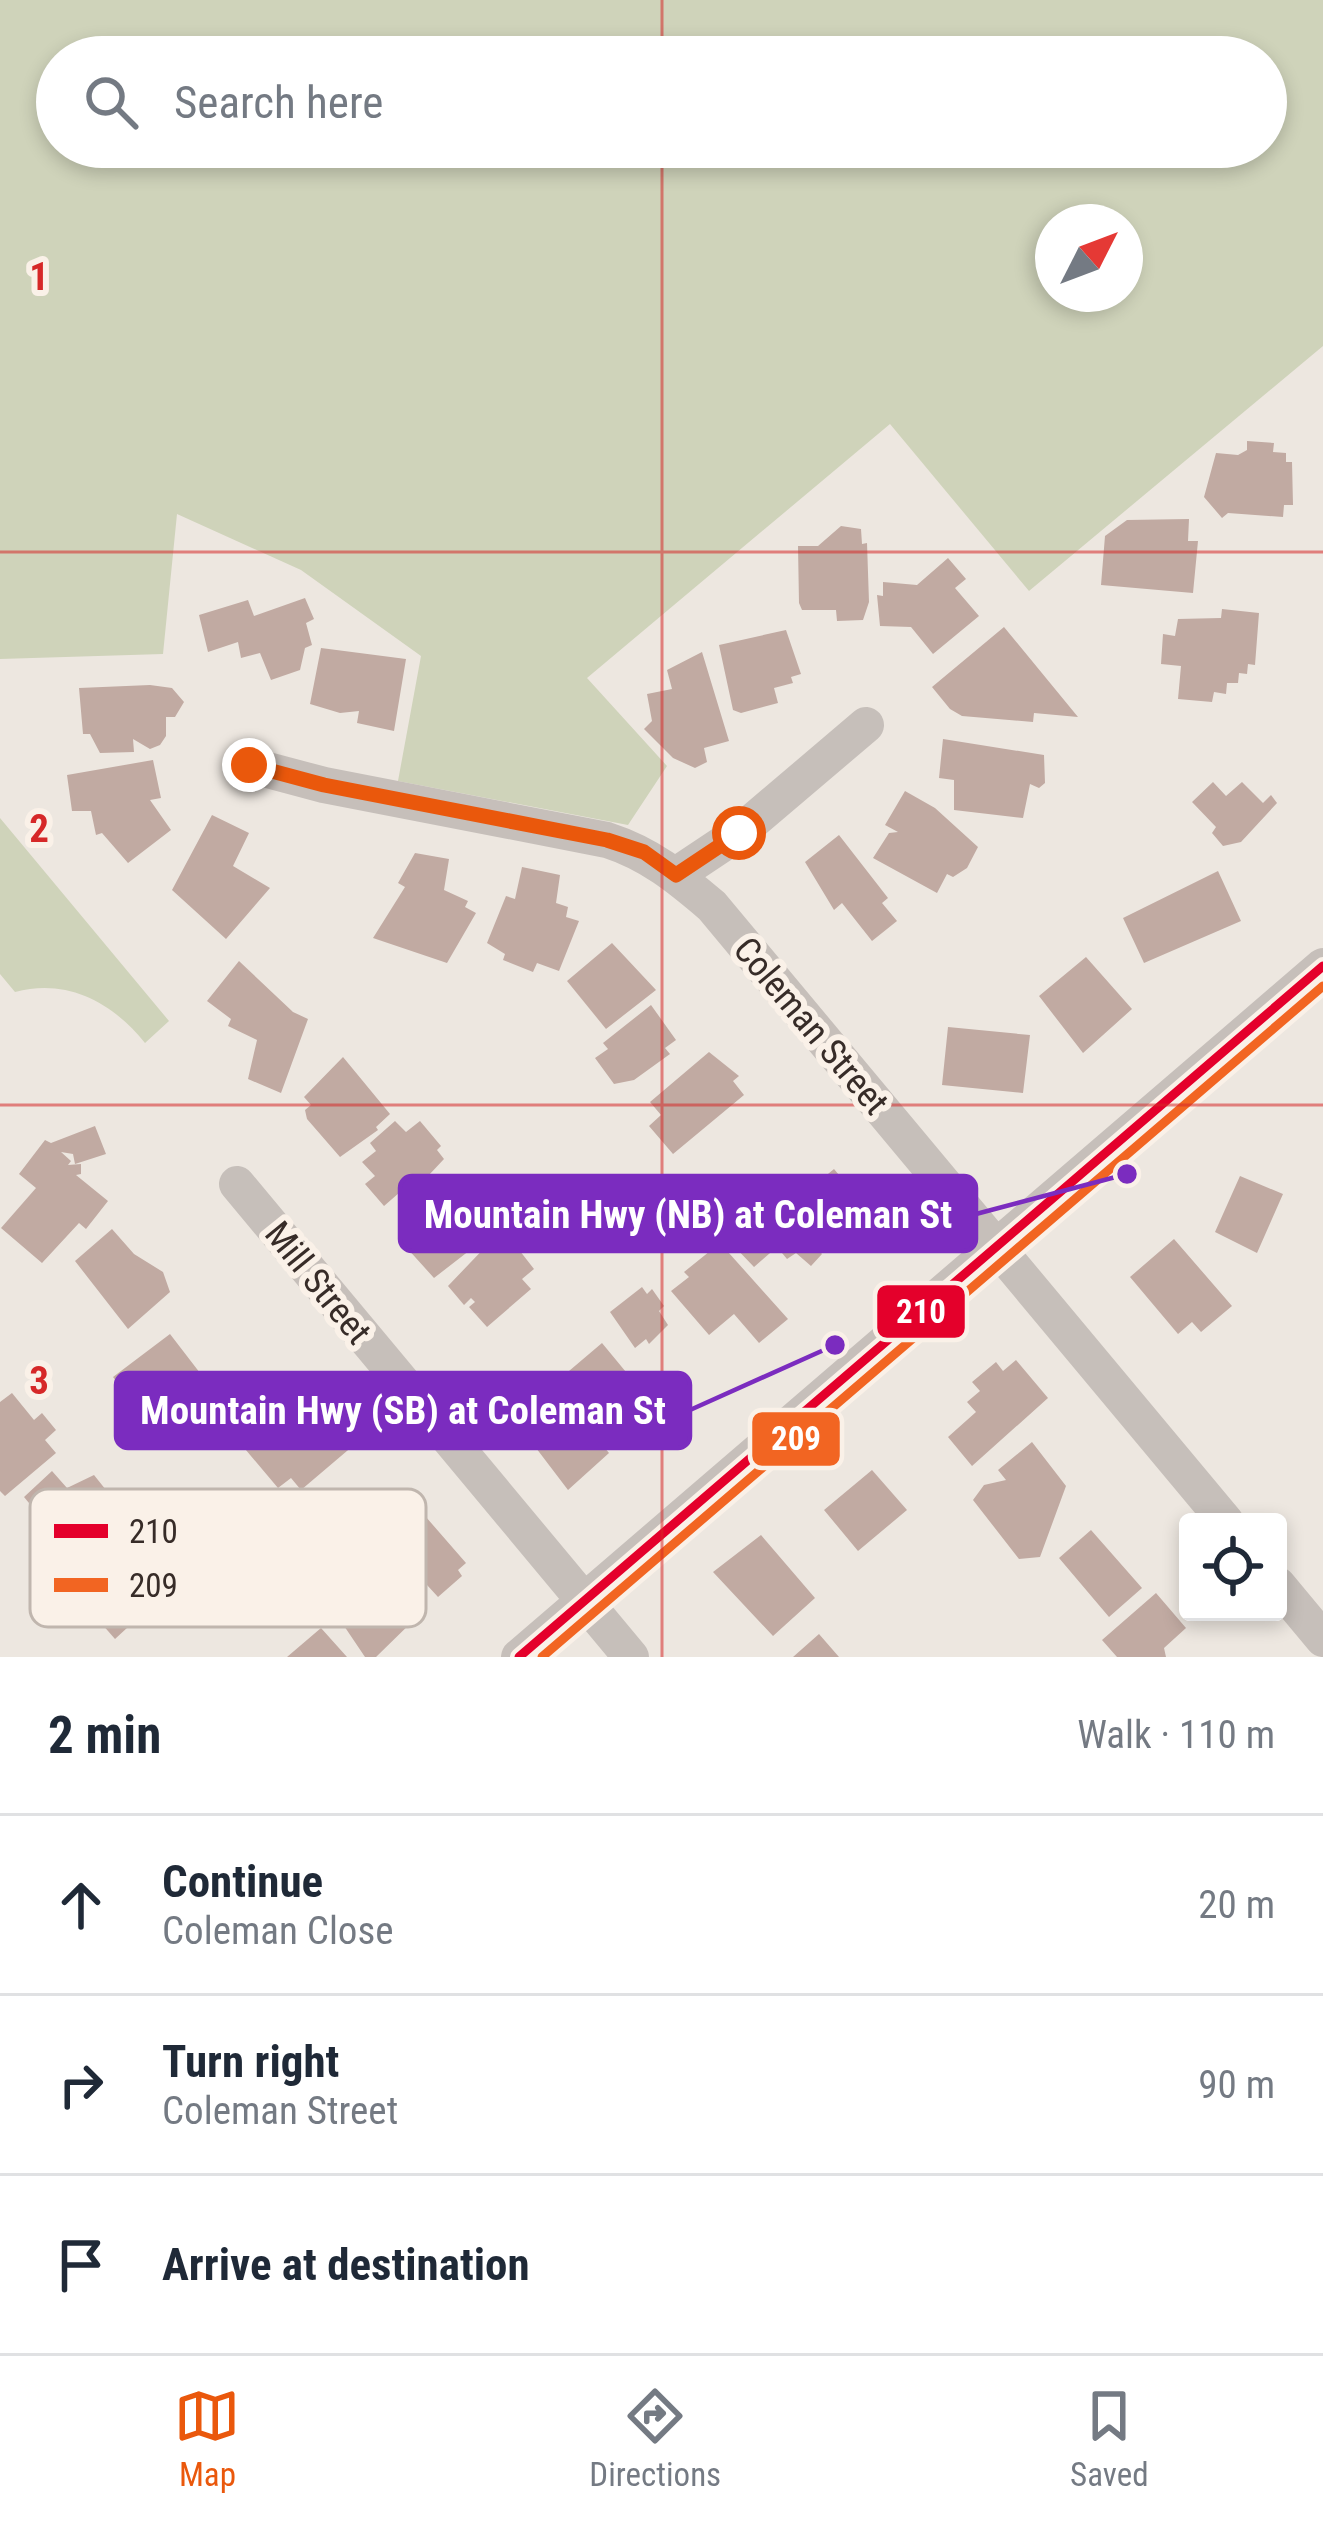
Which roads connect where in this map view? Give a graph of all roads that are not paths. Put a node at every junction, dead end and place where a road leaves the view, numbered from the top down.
1 (866, 724) dead end
2 (249, 765) dead end
3 (676, 875) junction
4 (1323, 966) edge
5 (237, 1184) dead end
6 (995, 1245) junction
7 (1218, 1513) edge
8 (1287, 1596) edge
9 (584, 1601) junction
10 (1323, 1639) edge
11 (519, 1657) edge
12 (631, 1657) edge

1 - 3 street
2 - 3 street, Coleman Street
3 - 6 street, Coleman Street
4 - 6 street
5 - 9 street, Mill Street
6 - 7 street, Coleman Street
6 - 9 street
8 - 10 street
9 - 11 street
9 - 12 street, Mill Street

